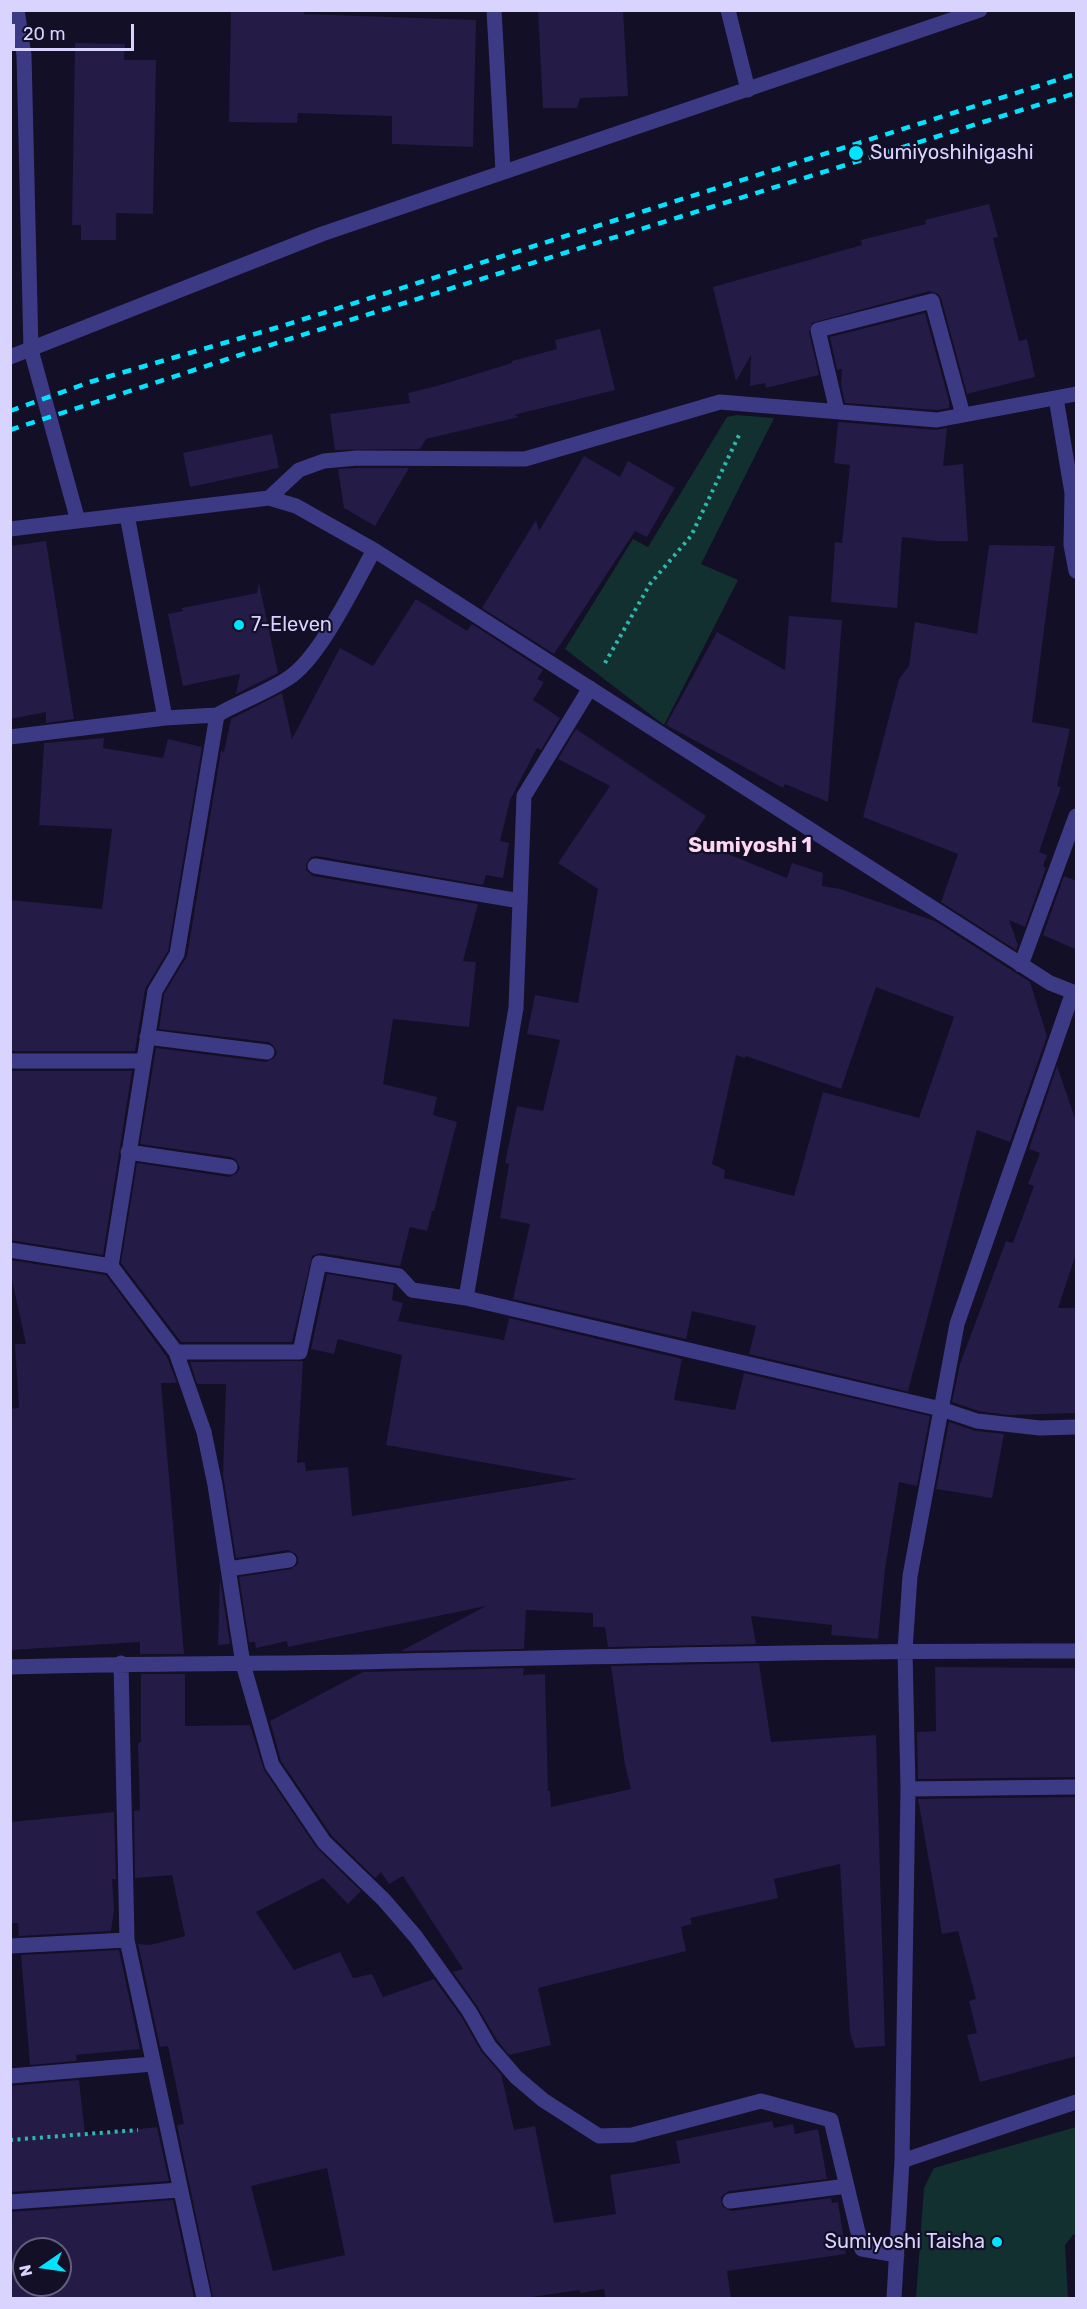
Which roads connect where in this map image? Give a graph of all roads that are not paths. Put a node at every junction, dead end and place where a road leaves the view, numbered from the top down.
1 (17, 10) edge
2 (494, 10) edge
3 (728, 10) edge
4 (980, 10) edge
5 (748, 90) junction
6 (503, 171) junction
7 (31, 350) junction
8 (10, 357) edge
9 (1077, 394) edge
10 (1056, 398) junction
11 (837, 411) junction
12 (963, 415) junction
13 (269, 498) junction
14 (127, 515) junction
15 (78, 521) junction
16 (10, 529) edge
17 (374, 550) junction
18 (1077, 571) edge
19 (590, 688) junction
20 (217, 715) junction
21 (165, 718) junction
22 (10, 737) edge
23 (1077, 816) edge
24 (315, 866) dead end
25 (520, 901) junction
26 (1021, 965) junction
27 (1075, 992) edge
28 (147, 1037) junction
29 (267, 1052) dead end
30 (143, 1060) junction
31 (10, 1062) edge
32 (129, 1152) junction
33 (230, 1167) dead end
34 (10, 1250) edge
35 (111, 1266) junction
36 (466, 1298) junction
37 (176, 1352) junction
38 (941, 1409) junction
39 (1077, 1427) edge
40 (289, 1560) dead end
41 (228, 1569) junction
42 (905, 1650) junction
43 (1077, 1651) edge
44 (121, 1663) junction
45 (243, 1664) junction
46 (10, 1667) edge
47 (1077, 1787) edge
48 (908, 1789) junction
49 (128, 1940) junction
50 (10, 1946) edge
51 (153, 2064) junction
52 (10, 2076) edge
53 (1077, 2102) edge
54 (902, 2161) junction
55 (847, 2186) junction
56 (180, 2190) junction
57 (730, 2201) dead end
58 (10, 2202) edge
59 (897, 2256) junction
60 (204, 2298) edge
61 (894, 2298) edge

1 - 7 street
2 - 6 street
3 - 5 street
4 - 5 street
5 - 6 street
6 - 7 street
7 - 8 street
7 - 15 street
9 - 10 street
10 - 12 street
10 - 18 street
11 - 12 street
11 - 12 street
11 - 13 street
13 - 14 street
13 - 17 street
14 - 15 street
14 - 21 street
15 - 16 street
17 - 19 street
17 - 20 street
19 - 25 street
19 - 26 street
20 - 21 street
20 - 28 street
21 - 22 street
23 - 26 street
24 - 25 street
25 - 36 street
26 - 27 street
27 - 38 street
28 - 29 street
28 - 30 street
30 - 31 street
30 - 32 street
32 - 33 street
32 - 35 street
34 - 35 street
35 - 37 street
36 - 37 street
36 - 38 street
37 - 41 street
38 - 39 street
38 - 42 street
40 - 41 street
41 - 45 street
42 - 43 street
42 - 45 street
42 - 48 street
44 - 45 street
44 - 46 street
44 - 49 street
45 - 55 street
47 - 48 street
48 - 54 street
49 - 50 street
49 - 51 street
51 - 52 street
51 - 56 street
53 - 54 street
54 - 59 street
55 - 57 street
55 - 59 street
56 - 58 street
56 - 60 street
59 - 61 street

